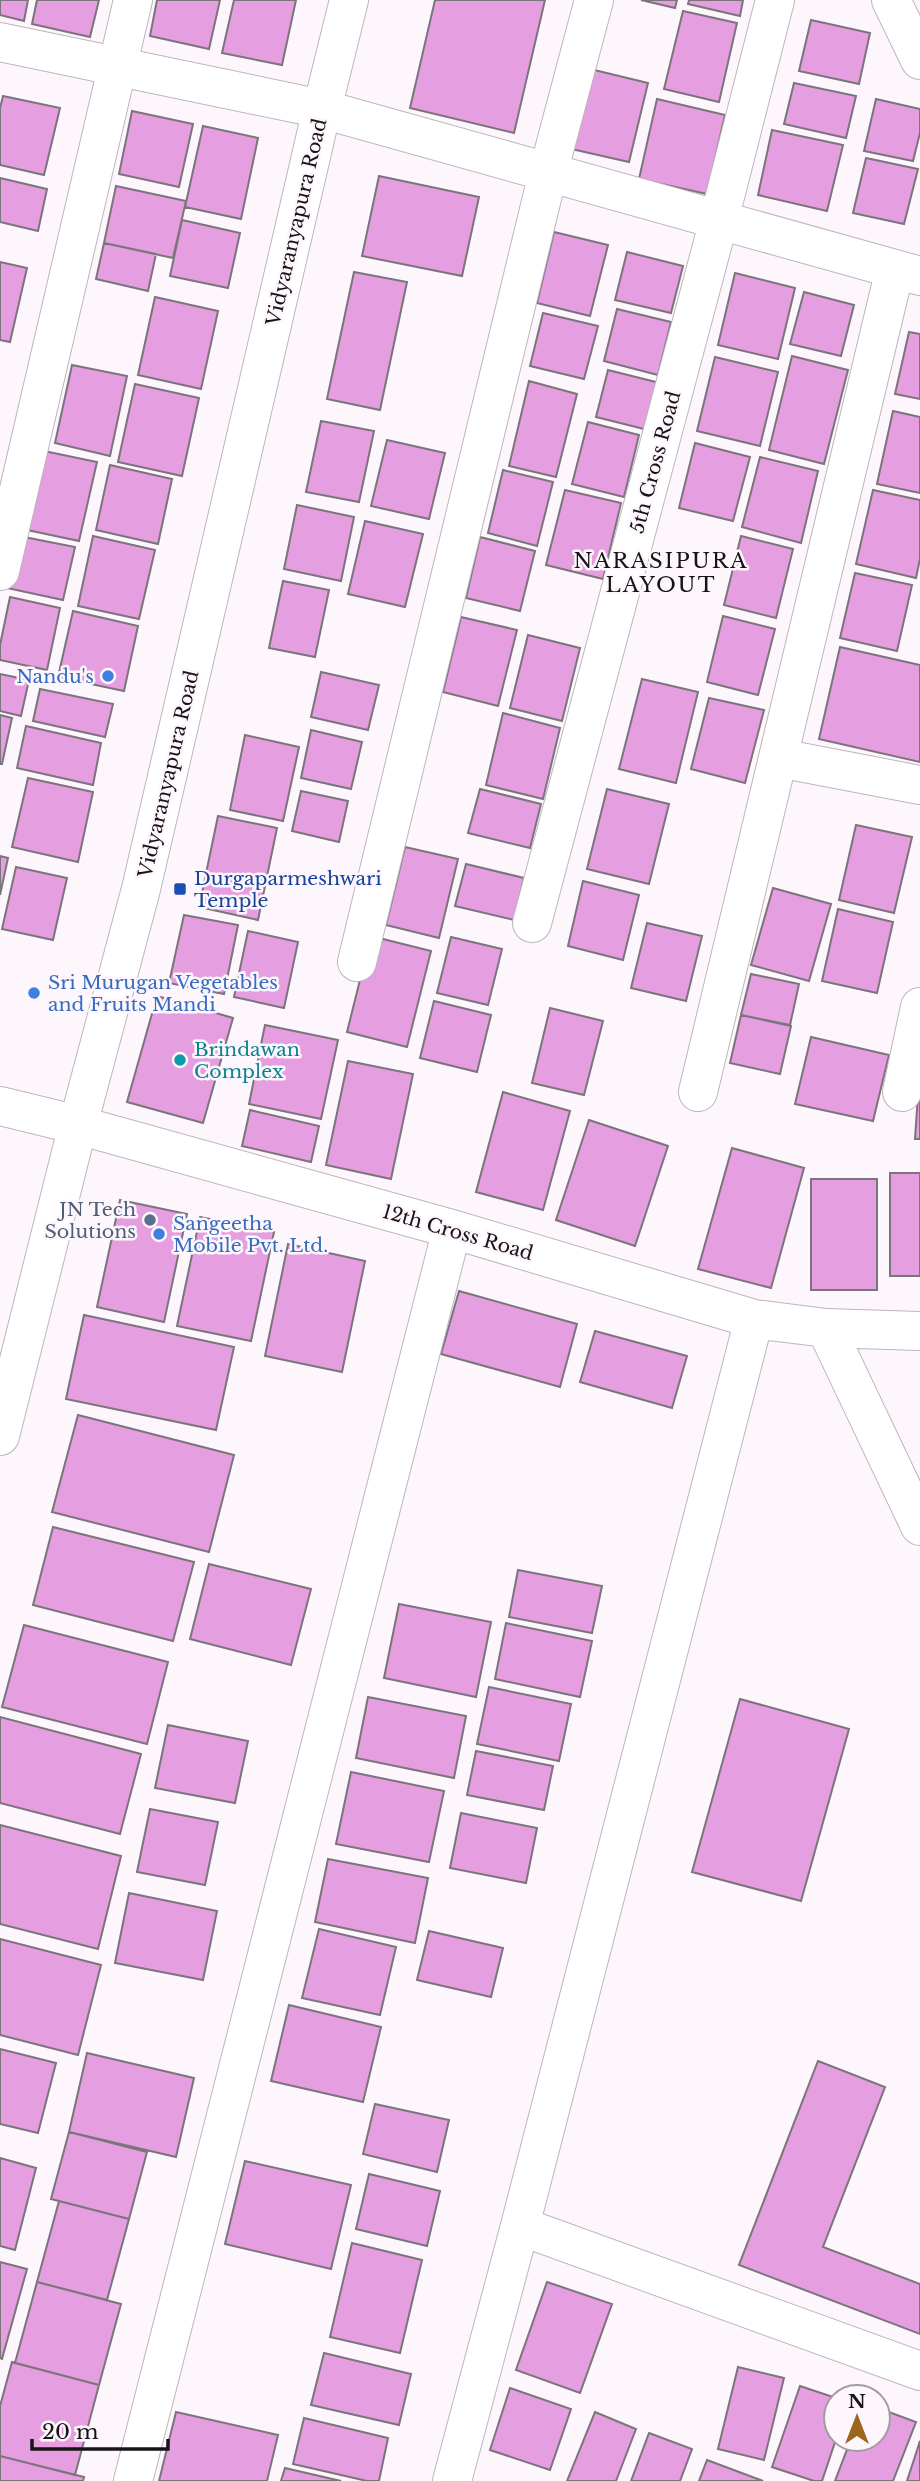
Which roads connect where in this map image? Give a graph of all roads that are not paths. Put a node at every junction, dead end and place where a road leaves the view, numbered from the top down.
1 (133, 0) edge
2 (349, 0) edge
3 (594, 0) edge
4 (775, 0) edge
5 (0, 42) edge
6 (116, 67) junction
7 (322, 109) junction
8 (548, 173) junction
9 (719, 220) junction
10 (907, 272) edge
11 (0, 571) edge
12 (779, 758) junction
13 (920, 785) edge
14 (532, 923) dead end
15 (357, 962) dead end
16 (920, 1007) edge
17 (698, 1092) dead end
18 (902, 1092) dead end
19 (0, 1106) edge
20 (78, 1125) junction
21 (452, 1229) junction
22 (754, 1319) junction
23 (826, 1328) junction
24 (920, 1331) edge
25 (0, 1436) edge
26 (920, 1526) edge
27 (520, 2225) junction
28 (920, 2371) edge
29 (134, 2481) edge
30 (452, 2481) edge

1 - 6 street
2 - 7 street, Vidyaranyapura Road
3 - 8 street
4 - 9 street, 5th Cross Road
5 - 6 street
6 - 7 street
6 - 11 street
7 - 8 street
7 - 20 street, Vidyaranyapura Road
8 - 9 street
8 - 15 street
9 - 10 street
9 - 14 street, 5th Cross Road
10 - 12 street
12 - 13 street
12 - 17 street
16 - 18 street
19 - 20 street, 12th Cross Road
20 - 21 street, 12th Cross Road
20 - 25 street, Vidyaranyapura Road
21 - 22 street, 12th Cross Road
21 - 29 street
22 - 23 street, 12th Cross Road
22 - 27 street
23 - 24 street, 12th Cross Road
23 - 26 street
27 - 28 street
27 - 30 street

